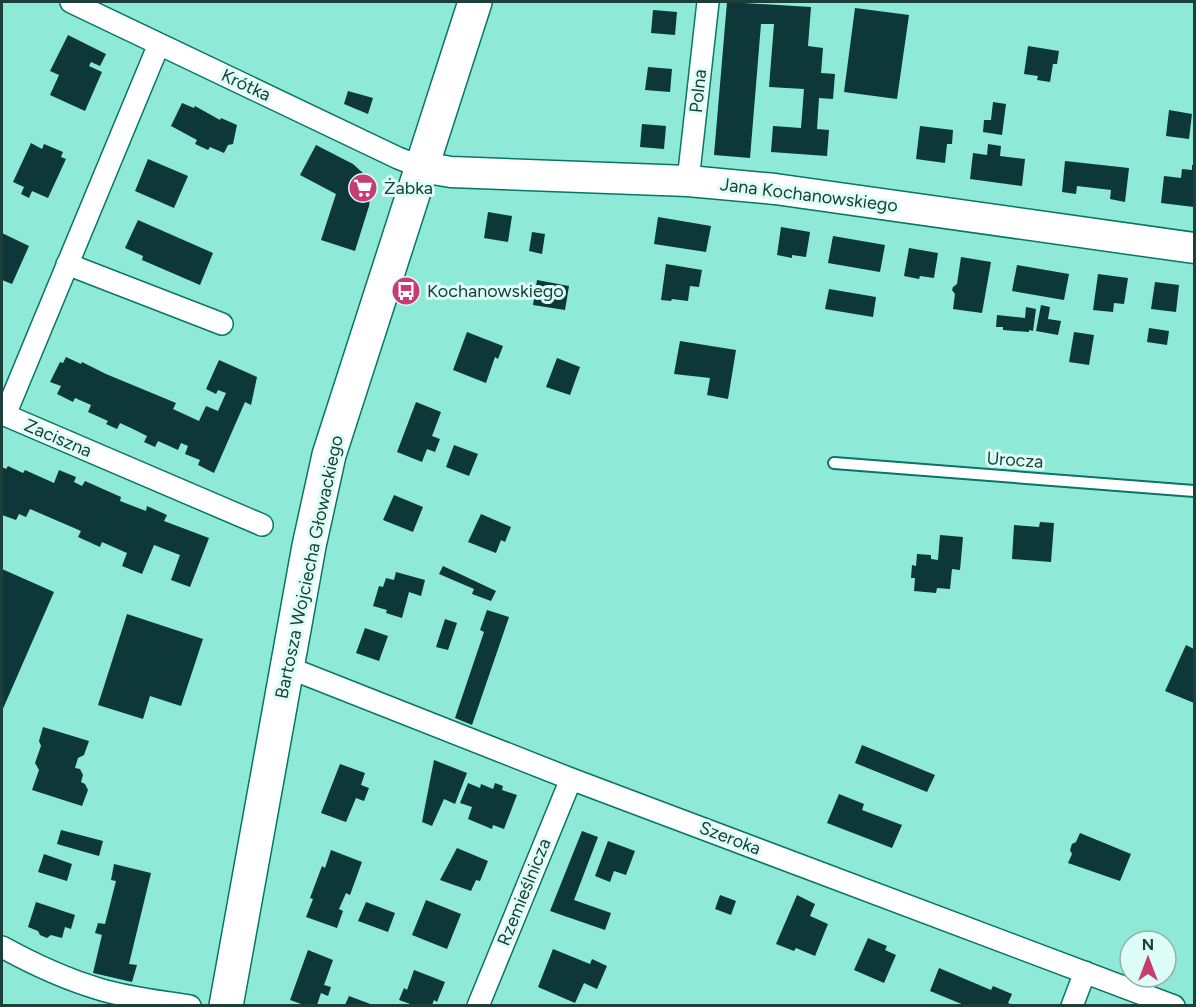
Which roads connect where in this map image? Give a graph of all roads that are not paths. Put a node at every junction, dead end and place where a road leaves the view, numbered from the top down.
1 (71, 2) edge
2 (475, 2) edge
3 (708, 2) edge
4 (159, 44) junction
5 (422, 167) junction
6 (688, 181) junction
7 (1194, 248) edge
8 (67, 264) junction
9 (222, 324) dead end
10 (834, 462) dead end
11 (1194, 491) edge
12 (262, 525) dead end
13 (287, 667) junction
14 (571, 779) junction
15 (2, 950) edge
16 (1085, 972) junction
17 (189, 1005) edge
18 (226, 1005) edge
19 (478, 1005) edge
20 (1072, 1005) edge
21 (1174, 1005) edge

1 - 4 street, Krótka
2 - 5 main road, Bartosza Wojciecha Głowackiego
3 - 6 street, Polna
4 - 5 street, Krótka
4 - 8 street, Zaciszna
5 - 6 street, Jana Kochanowskiego
5 - 13 main road, Bartosza Wojciecha Głowackiego
6 - 7 street, Jana Kochanowskiego
8 - 9 street
8 - 12 street, Zaciszna
10 - 11 lane, Urocza
13 - 14 street, Szeroka
13 - 18 main road, Bartosza Wojciecha Głowackiego
14 - 16 street, Szeroka
14 - 19 street, Rzemieślnicza
15 - 17 street
16 - 20 street
16 - 21 street, Szeroka

